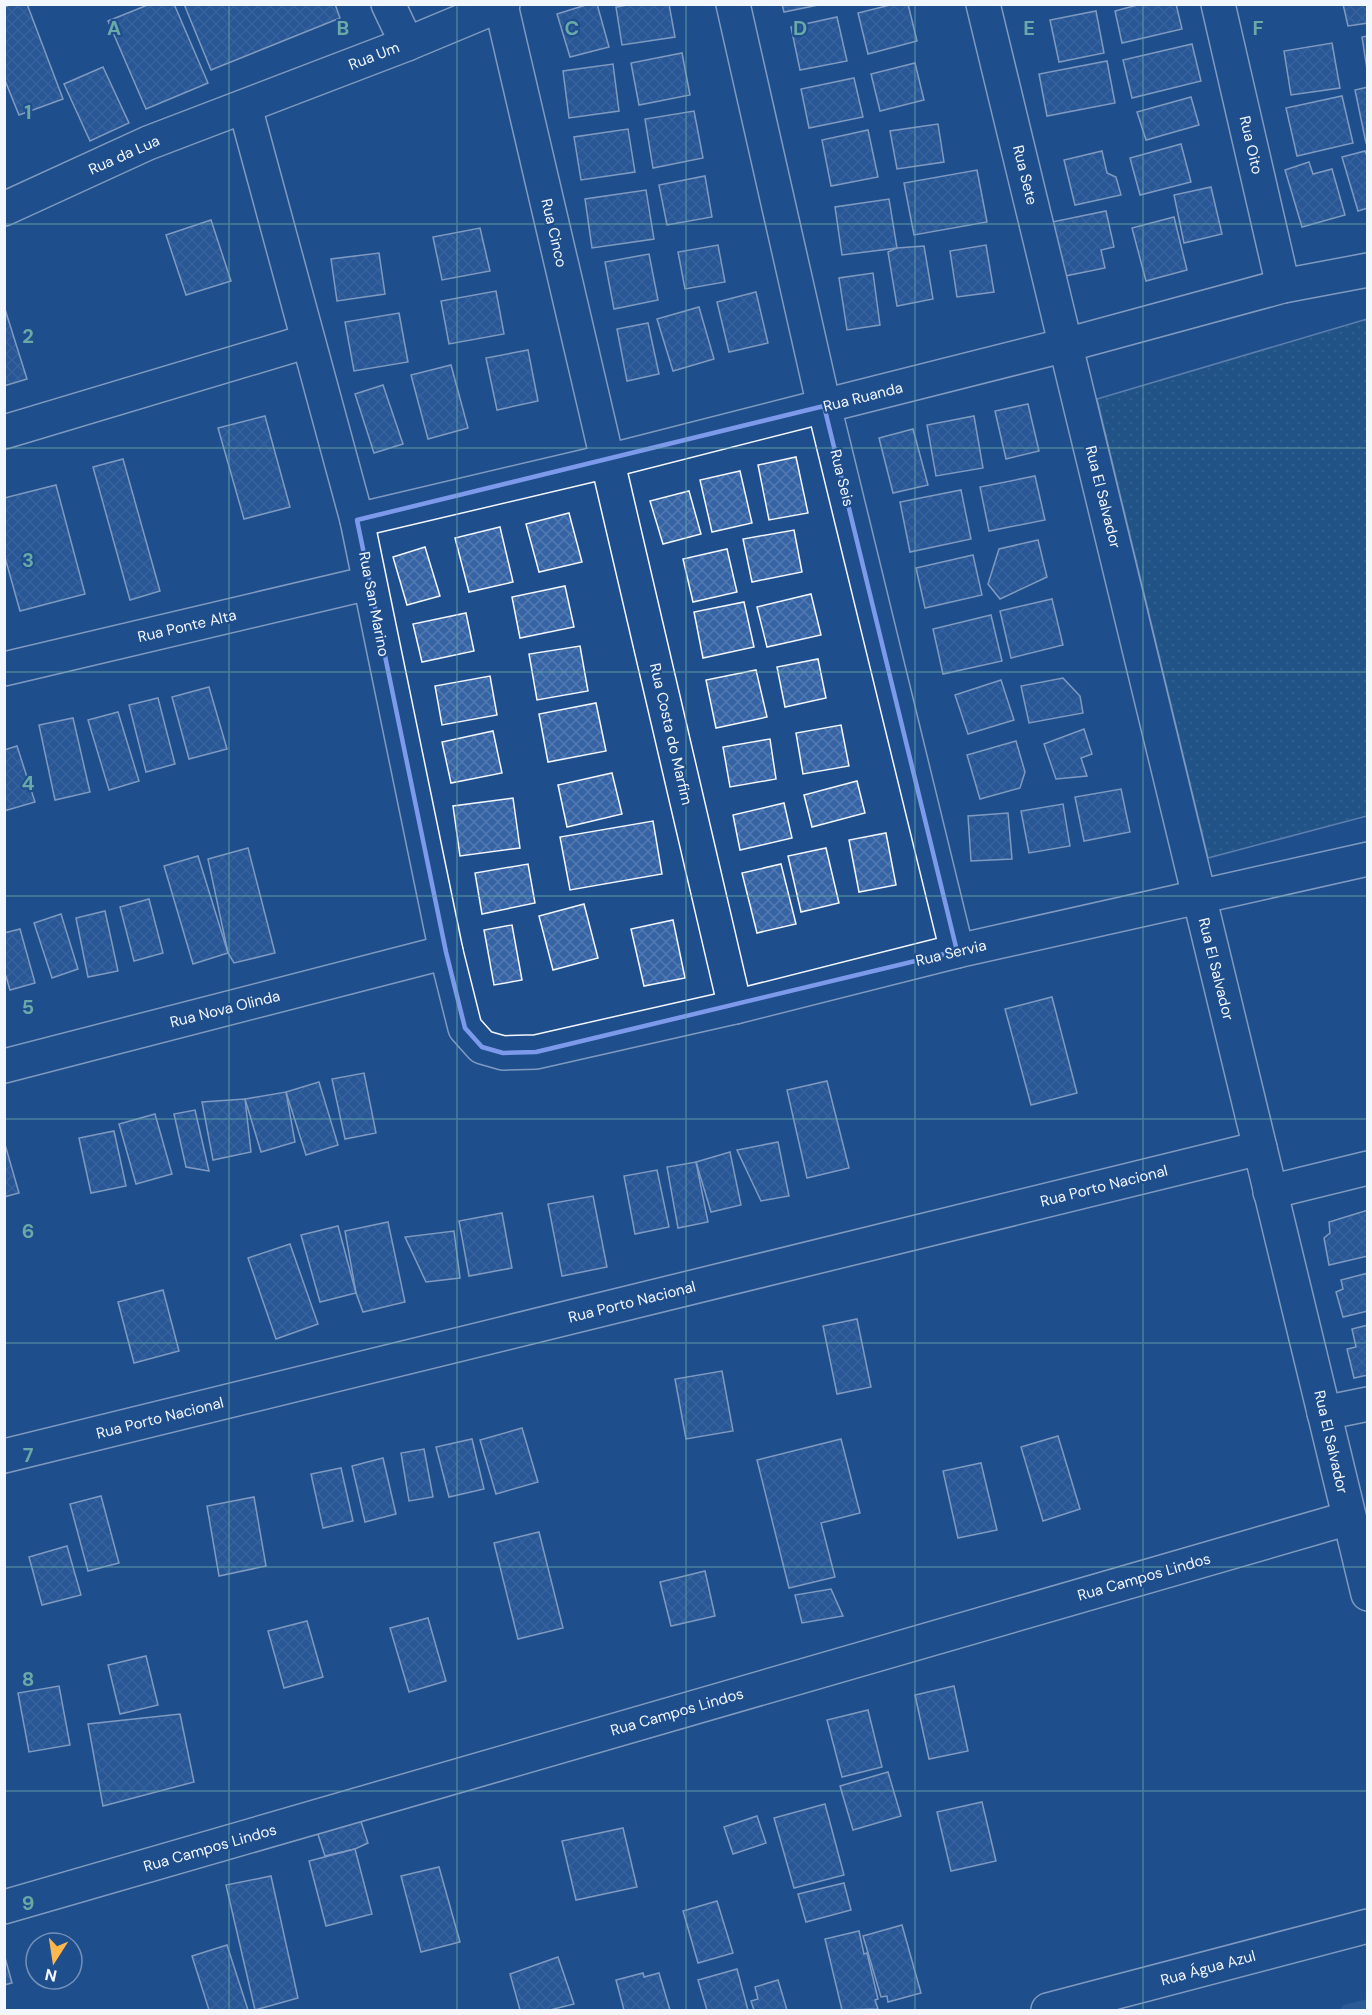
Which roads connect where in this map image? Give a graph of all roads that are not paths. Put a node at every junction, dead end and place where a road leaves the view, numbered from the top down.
1 (388, 4) edge
2 (733, 4) edge
3 (983, 4) edge
4 (1218, 4) edge
5 (502, 5) edge
6 (407, 44) junction
7 (245, 107) junction
8 (4, 209) edge
9 (1368, 270) edge
10 (1283, 286) junction
11 (308, 341) junction
12 (1066, 345) junction
13 (824, 406) junction
14 (4, 432) edge
15 (608, 461) junction
16 (357, 519) junction
17 (369, 583) junction
18 (4, 669) edge
19 (1368, 859) edge
20 (1199, 897) junction
21 (957, 951) junction
22 (446, 952) junction
23 (735, 1006) junction
24 (536, 1052) joint
25 (4, 1066) edge
26 (1260, 1148) junction
27 (1368, 1168) edge
28 (1270, 1192) junction
29 (1368, 1404) edge
30 (1324, 1413) junction
31 (4, 1456) edge
32 (1349, 1518) junction
33 (1368, 1594) edge
34 (4, 1907) edge
35 (1368, 1926) edge
36 (1048, 2010) edge

1 - 6 street
2 - 13 street, Rua Seis
3 - 12 street, Rua Sete
4 - 10 street, Rua Oito
5 - 6 street, Rua Um
5 - 15 street, Rua Cinco
6 - 7 street, Rua Um
7 - 8 street, Rua da Lua
7 - 11 street, Rua San Marino
9 - 10 street, Rua Ruanda
10 - 12 street, Rua Ruanda
11 - 14 street
11 - 16 street, Rua San Marino
12 - 13 street, Rua Ruanda
12 - 20 street, Rua El Salvador
13 - 15 street, Rua Ruanda
13 - 21 street, Rua Seis
15 - 16 street, Rua Ruanda
15 - 23 street, Rua Costa do Marfim
16 - 17 street, Rua San Marino
17 - 18 street, Rua Ponte Alta
17 - 22 street, Rua San Marino
19 - 20 street, Rua Servia
20 - 21 street, Rua Servia
20 - 26 street, Rua El Salvador
21 - 23 street, Rua Servia
22 - 24 street, Rua San Marino
22 - 25 street, Rua Nova Olinda
23 - 24 street, Rua Servia
26 - 28 street, Rua El Salvador
26 - 31 street, Rua Porto Nacional
27 - 28 street
28 - 30 street, Rua El Salvador
29 - 30 street
30 - 32 street, Rua El Salvador
32 - 33 street, Rua El Salvador
32 - 34 street, Rua Campos Lindos
35 - 36 street, Rua Água Azul

